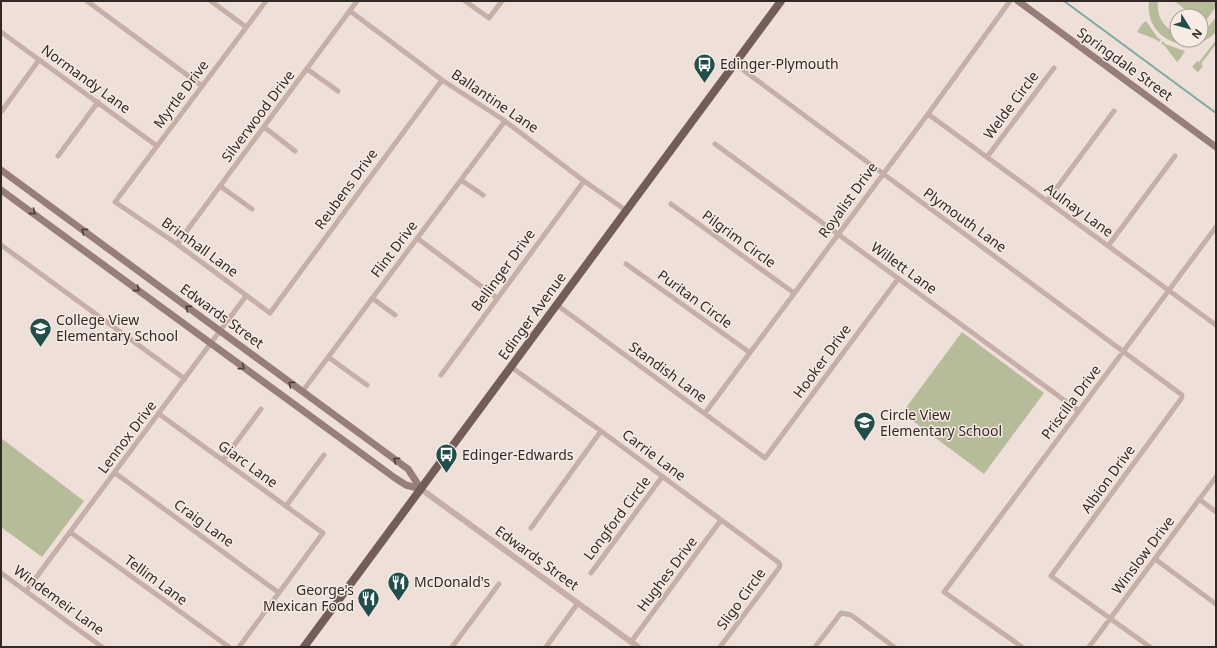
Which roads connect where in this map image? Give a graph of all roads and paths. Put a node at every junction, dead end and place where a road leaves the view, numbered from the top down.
1 (87, 1) edge
2 (211, 1) edge
3 (266, 1) edge
4 (357, 1) edge
5 (465, 1) edge
6 (502, 1) edge
7 (781, 1) edge
8 (1010, 1) edge
9 (1018, 1) edge
10 (350, 11) junction
11 (246, 27) junction
12 (1, 32) edge
13 (39, 60) junction
14 (735, 64) junction
15 (1054, 68) dead end
16 (307, 69) junction
17 (442, 80) junction
18 (202, 86) junction
19 (338, 91) dead end
20 (98, 102) junction
21 (1114, 111) dead end
22 (1, 112) edge
23 (928, 114) junction
24 (505, 121) junction
25 (264, 127) junction
26 (715, 144) dead end
27 (157, 146) junction
28 (1216, 147) edge
29 (295, 151) dead end
30 (58, 156) dead end
31 (1175, 156) dead end
32 (987, 157) junction
33 (1, 170) edge
34 (883, 174) junction
35 (461, 180) junction
36 (584, 181) junction
37 (220, 186) junction
38 (1, 190) edge
39 (483, 195) dead end
40 (115, 202) joint
41 (1047, 202) junction
42 (671, 204) dead end
43 (252, 210) dead end
44 (626, 211) junction
45 (1216, 227) edge
46 (838, 234) junction
47 (417, 238) junction
48 (177, 244) junction
49 (1, 245) edge
50 (1108, 246) junction
51 (626, 264) dead end
52 (898, 279) junction
53 (1169, 290) junction
54 (794, 293) junction
55 (246, 296) junction
56 (372, 298) junction
57 (497, 298) junction
58 (557, 305) junction
59 (270, 313) joint
60 (396, 315) dead end
61 (1216, 325) edge
62 (220, 331) junction
63 (211, 344) junction
64 (1123, 351) junction
65 (749, 352) junction
66 (328, 357) junction
67 (511, 367) junction
68 (441, 375) dead end
69 (185, 379) junction
70 (367, 385) dead end
71 (302, 392) junction
72 (1182, 394) joint
73 (261, 409) dead end
74 (1079, 411) junction
75 (705, 413) junction
76 (159, 414) junction
77 (601, 431) junction
78 (324, 455) dead end
79 (765, 458) joint
80 (223, 460) junction
81 (115, 473) junction
82 (662, 477) junction
83 (1216, 477) edge
84 (421, 489) junction
85 (1199, 499) junction
86 (286, 506) junction
87 (1216, 512) edge
88 (721, 520) junction
89 (531, 528) dead end
90 (70, 532) junction
91 (1155, 559) junction
92 (780, 565) joint
93 (1, 573) edge
94 (591, 573) dead end
95 (498, 584) dead end
96 (26, 591) junction
97 (279, 593) junction
98 (578, 603) junction
99 (1216, 604) edge
100 (1110, 619) junction
101 (631, 642) junction
102 (102, 647) edge
103 (229, 647) edge
104 (239, 647) edge
105 (304, 647) edge
106 (452, 647) edge
107 (546, 647) edge
108 (638, 647) edge
109 (720, 647) edge
110 (815, 647) edge
111 (894, 647) edge
112 (1022, 647) edge
113 (1089, 647) edge
114 (1150, 647) edge

1 - 18 street
2 - 11 street
3 - 11 street, Myrtle Drive
4 - 10 street, Silverwood Drive
5 - 6 street
7 - 14 main road, Edinger Avenue
8 - 23 street, Royalist Drive
9 - 28 main road, Springdale Street
10 - 16 street, Silverwood Drive
10 - 17 street, Ballantine Lane
11 - 18 street, Myrtle Drive
12 - 13 street, Normandy Lane
13 - 20 street, Normandy Lane
13 - 22 street
14 - 34 street, Plymouth Lane
14 - 44 main road, Edinger Avenue
15 - 32 street, Welde Circle
16 - 19 street
16 - 25 street, Silverwood Drive
17 - 24 street, Ballantine Lane
17 - 59 street, Reubens Drive
18 - 27 street, Myrtle Drive
20 - 27 street, Normandy Lane
20 - 30 street
21 - 41 street
23 - 32 street, Aulnay Lane
23 - 34 street, Royalist Drive
24 - 35 street, Flint Drive
24 - 36 street, Ballantine Lane
25 - 29 street
25 - 37 street, Silverwood Drive
26 - 46 street, Willett Lane
27 - 40 street, Myrtle Drive
31 - 50 street
32 - 41 street, Aulnay Lane
62 -> 33 main road, Edwards Street
34 - 46 street, Royalist Drive
34 - 64 street, Plymouth Lane
35 - 39 street
35 - 47 street, Flint Drive
36 - 44 street, Ballantine Lane
36 - 57 street, Bellinger Drive
37 - 43 street
37 - 48 street, Silverwood Drive
38 -> 63 main road, Edwards Street
40 - 48 street, Brimhall Lane
41 - 50 street, Aulnay Lane
42 - 54 street, Pilgrim Circle
44 - 58 main road, Edinger Avenue
45 - 53 street, Priscilla Drive
46 - 52 street, Willett Lane
46 - 54 street, Royalist Drive
47 - 56 street, Flint Drive
47 - 57 street
48 - 55 street, Brimhall Lane
49 - 69 street
50 - 53 street, Aulnay Lane
51 - 65 street, Puritan Circle
52 - 74 street, Willett Lane
52 - 79 street, Hooker Drive
53 - 61 street, Aulnay Lane
53 - 64 street, Priscilla Drive
54 - 65 street, Royalist Drive
55 - 59 street, Brimhall Lane
55 - 62 street, Lennox Drive
56 - 60 street
56 - 66 street, Flint Drive
57 - 68 street, Bellinger Drive
58 - 67 main road, Edinger Avenue
58 - 75 street, Standish Lane
62 - 63 street, Lennox Drive
71 -> 62 main road, Edwards Street
63 - 69 street, Lennox Drive
63 -> 84 main road, Edwards Street
64 - 72 street, Plymouth Lane
64 - 74 street, Priscilla Drive
65 - 75 street, Royalist Drive
66 - 70 street
66 - 71 street, Flint Drive
67 - 77 street, Carrie Lane
67 - 84 main road, Edinger Avenue
69 - 76 street, Lennox Drive
84 -> 71 main road, Edwards Street
72 - 100 street, Albion Drive
73 - 80 street
74 - 112 street, Priscilla Drive
75 - 79 street, Standish Lane
76 - 80 street, Giarc Lane
76 - 81 street, Lennox Drive
77 - 82 street, Carrie Lane
77 - 89 street
78 - 86 street
80 - 86 street, Giarc Lane
81 - 90 street, Lennox Drive
81 - 97 street, Craig Lane
82 - 88 street, Carrie Lane
82 - 94 street, Longford Circle
83 - 85 street, Winslow Drive
84 - 98 street, Edwards Street
84 - 105 main road, Edinger Avenue
85 - 87 street
85 - 91 street, Winslow Drive
86 - 97 street, Giarc Lane
88 - 92 street, Carrie Lane
88 - 101 street, Hughes Drive
90 - 96 street, Lennox Drive
90 - 103 street, Tellim Lane
91 - 99 street
91 - 100 street, Winslow Drive
92 - 109 street, Sligo Circle
93 - 96 street, Windemeir Lane
95 - 106 street
96 - 102 street, Windemeir Lane
97 - 104 street
98 - 101 street, Edwards Street
98 - 107 street
100 - 113 street, Winslow Drive
100 - 114 street
101 - 108 street, Edwards Street
110 - 111 street

